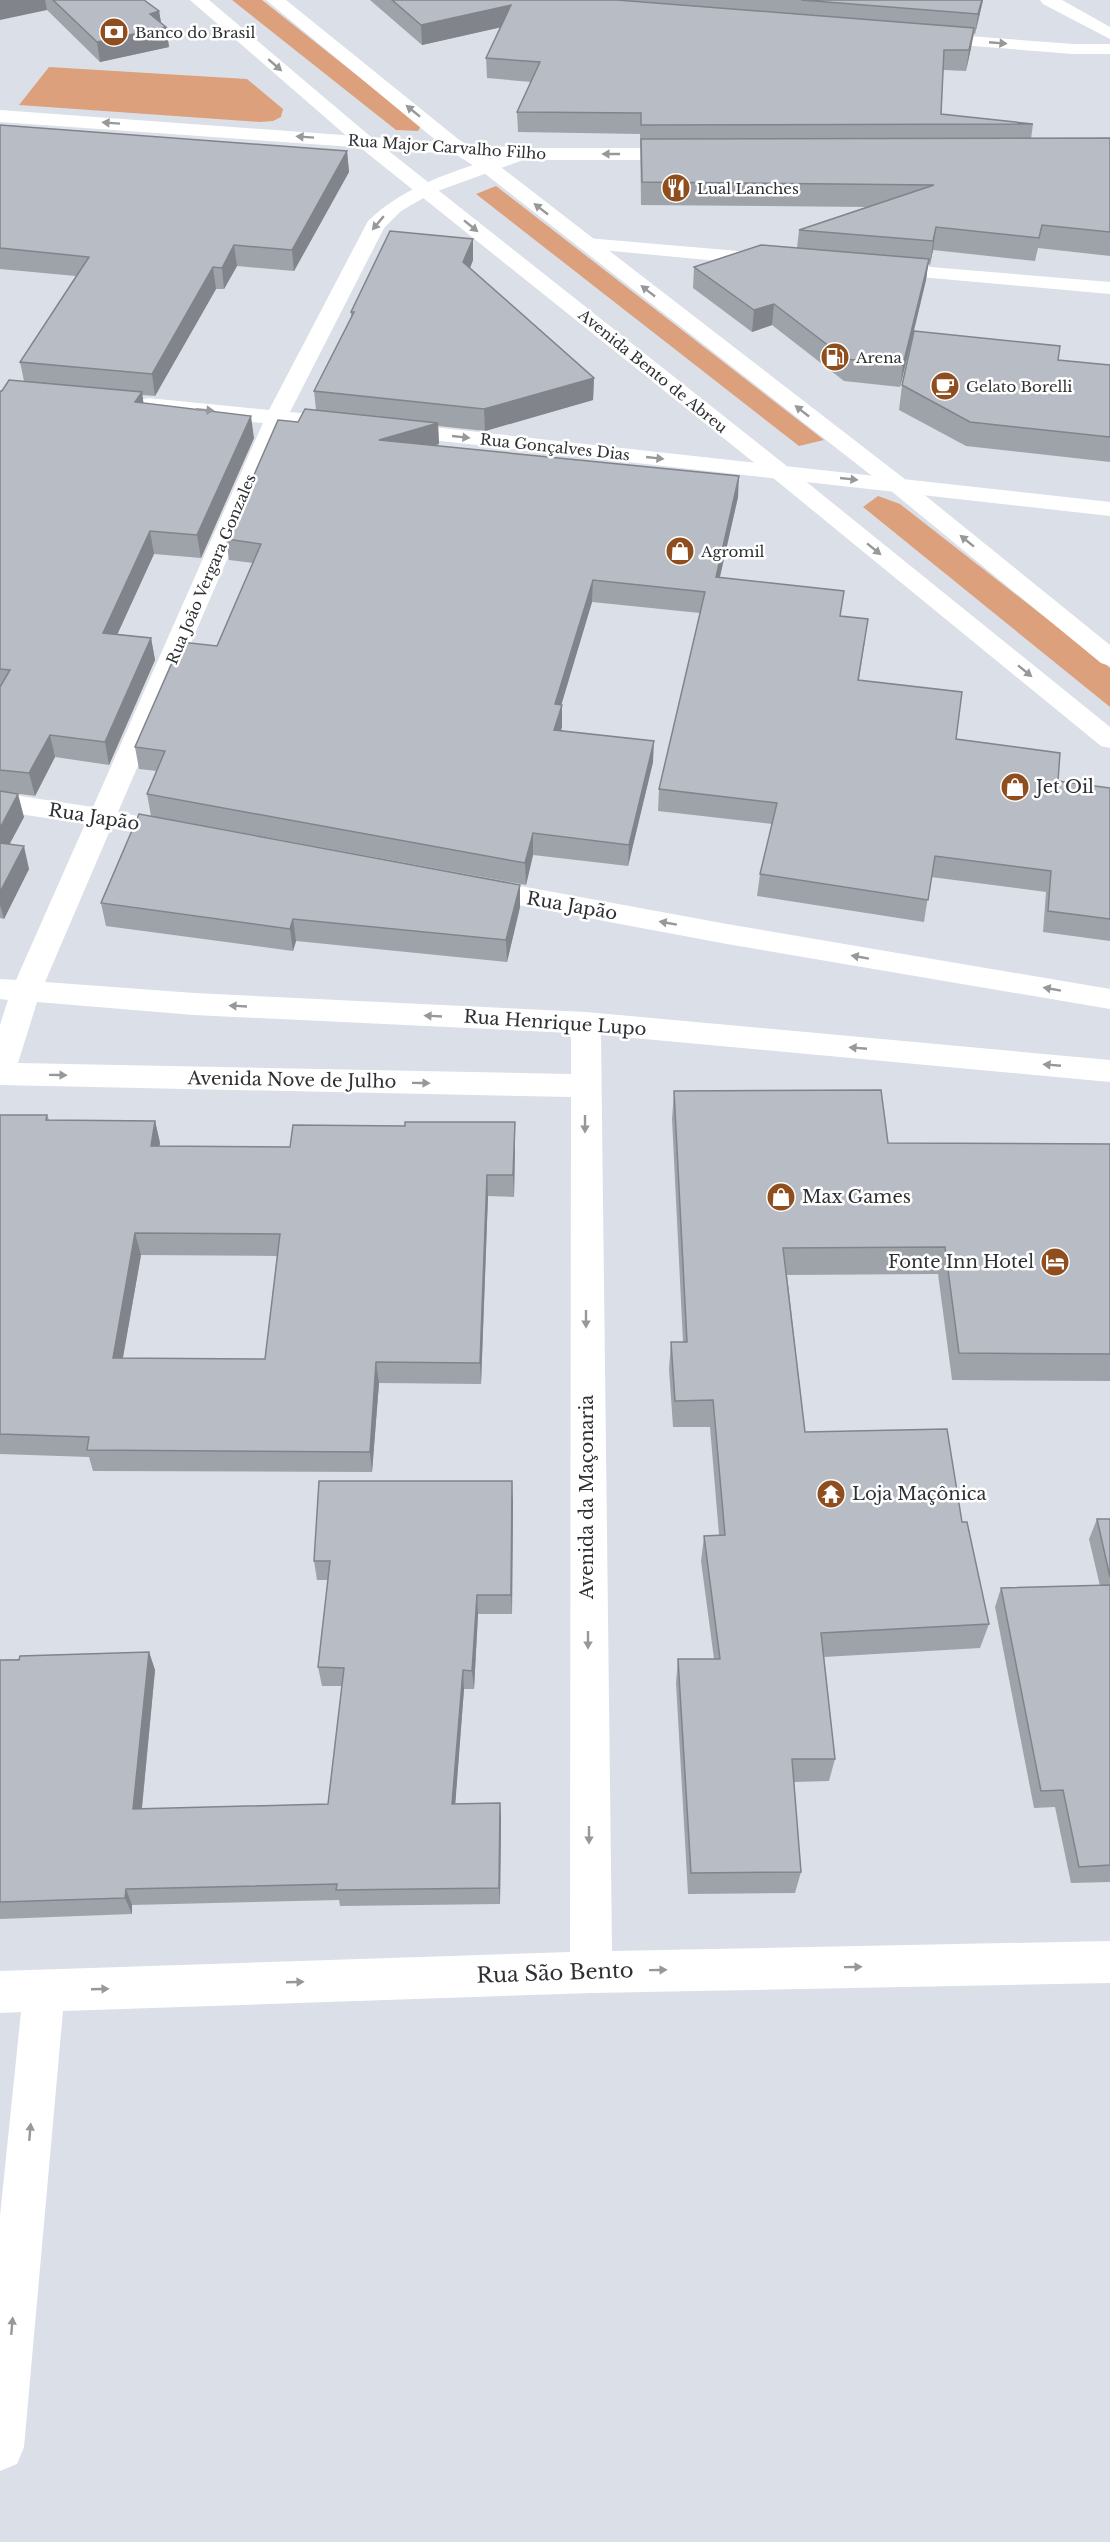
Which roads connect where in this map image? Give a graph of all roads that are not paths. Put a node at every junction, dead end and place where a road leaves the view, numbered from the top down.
1 (199, 0) edge
2 (276, 0) edge
3 (1049, 0) edge
4 (1110, 17) edge
5 (1082, 19) junction
6 (1110, 34) edge
7 (907, 36) edge
8 (1110, 49) edge
9 (0, 116) edge
10 (363, 141) junction
11 (459, 147) junction
12 (521, 154) junction
13 (709, 154) edge
14 (488, 168) junction
15 (425, 189) junction
16 (587, 244) junction
17 (789, 261) edge
18 (861, 267) edge
19 (1110, 288) edge
20 (127, 403) edge
21 (277, 417) junction
22 (780, 472) junction
23 (898, 485) junction
24 (1110, 508) edge
25 (1110, 658) edge
26 (1110, 740) edge
27 (0, 802) edge
28 (104, 818) junction
29 (207, 838) edge
30 (449, 883) edge
31 (13, 990) edge
32 (1110, 999) edge
33 (586, 1023) junction
34 (1110, 1071) edge
35 (0, 1072) edge
36 (584, 1086) junction
37 (1110, 1962) edge
38 (591, 1972) junction
39 (44, 1991) junction
40 (0, 1992) edge
41 (0, 2447) edge

1 -> 10 street, Avenida Bento de Abreu
11 -> 2 street
3 - 5 street
4 - 5 street
5 - 6 street
7 -> 8 street
10 -> 9 street, Rua Major Carvalho Filho
10 - 11 street, Rua Major Carvalho Filho
10 - 15 street, Avenida Bento de Abreu
11 - 12 street, Rua Major Carvalho Filho
11 - 14 street
13 -> 12 street, Rua Major Carvalho Filho
12 - 14 street, Rua João Vergara Gonzales
14 - 15 street, Rua João Vergara Gonzales
16 -> 14 street
15 -> 21 street, Rua João Vergara Gonzales
15 -> 22 street, Avenida Bento de Abreu
16 - 17 street
23 -> 16 street
18 - 19 street
20 -> 21 street, Rua Gonçalves Dias
21 -> 22 street, Rua Gonçalves Dias
21 - 28 street, Rua João Vergara Gonzales
22 -> 23 street, Rua Gonçalves Dias
22 -> 26 street, Avenida Bento de Abreu
23 - 24 street, Rua Gonçalves Dias
25 -> 23 street
27 - 28 street, Rua Japão
28 - 29 street, Rua Japão
28 - 31 street, Rua João Vergara Gonzales
32 -> 30 street, Rua Japão
33 -> 31 street, Rua Henrique Lupo
31 - 35 street, Rua João Vergara Gonzales
34 -> 33 street, Rua Henrique Lupo
33 - 36 street, Avenida da Maçonaria
35 -> 36 street, Avenida Nove de Julho
36 -> 38 street, Avenida da Maçonaria
38 -> 37 street, Rua São Bento
39 -> 38 street, Rua São Bento
39 - 40 street, Rua São Bento
41 -> 39 street

